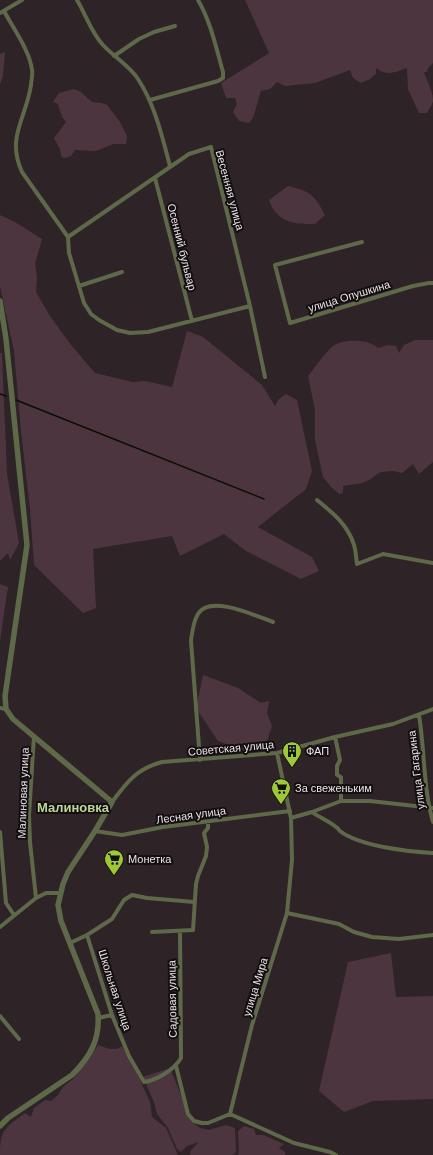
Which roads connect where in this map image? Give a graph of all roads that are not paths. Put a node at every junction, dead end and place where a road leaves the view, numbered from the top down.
1 (22, 0) edge
2 (83, 0) edge
3 (198, 0) edge
4 (77, 1) edge
5 (2, 12) edge
6 (175, 26) dead end
7 (114, 56) junction
8 (150, 100) junction
9 (170, 166) junction
10 (156, 178) junction
11 (68, 237) junction
12 (362, 242) dead end
13 (122, 272) dead end
14 (433, 283) edge
15 (79, 286) junction
16 (0, 301) edge
17 (250, 306) junction
18 (192, 320) junction
19 (265, 377) dead end
20 (317, 500) dead end
21 (433, 563) edge
22 (273, 622) dead end
23 (3, 708) edge
24 (433, 709) edge
25 (419, 715) junction
26 (34, 736) junction
27 (335, 737) junction
28 (278, 753) junction
29 (200, 760) junction
30 (342, 801) junction
31 (112, 802) junction
32 (431, 808) edge
33 (290, 810) junction
34 (312, 812) junction
35 (291, 818) junction
36 (208, 822) junction
37 (433, 822) edge
38 (95, 831) junction
39 (0, 832) edge
40 (433, 853) edge
41 (60, 893) junction
42 (36, 898) junction
43 (194, 902) junction
44 (287, 913) junction
45 (14, 915) junction
46 (0, 927) edge
47 (180, 930) junction
48 (152, 932) dead end
49 (87, 935) junction
50 (433, 935) edge
51 (70, 942) junction
52 (112, 1015) junction
53 (0, 1016) edge
54 (98, 1018) junction
55 (19, 1039) dead end
56 (176, 1066) junction
57 (230, 1114) junction
58 (0, 1126) edge
59 (336, 1155) edge

1 - 5 street
2 - 4 street
3 - 8 street
4 - 7 street
5 - 11 street
6 - 7 street
7 - 8 street
8 - 9 street
9 - 10 street, Весенняя улица
9 - 17 street, Весенняя улица
10 - 11 street, Весенняя улица
10 - 18 street, Осенний бульвар
11 - 15 street
12 - 14 street, улица Опушкина
13 - 15 street
15 - 18 street
16 - 23 street
17 - 18 street
17 - 19 street, Весенняя улица
20 - 21 street
22 - 29 street
23 - 26 street
24 - 25 street, Советская улица
25 - 27 street, Советская улица
25 - 32 street, улица Гагарина
26 - 31 street
26 - 42 street, Малиновая улица
27 - 28 street, Советская улица
27 - 30 street
28 - 29 street, Советская улица
28 - 33 street, улица Мира
29 - 31 street, Советская улица
30 - 32 street
30 - 34 street
31 - 38 street
32 - 37 street, улица Гагарина
33 - 35 street, улица Мира
33 - 36 street, Лесная улица
34 - 35 street
34 - 40 street
35 - 44 street, улица Мира
36 - 38 street, Лесная улица
36 - 43 street
38 - 41 street
39 - 45 street, Малиновая улица
41 - 42 street
41 - 51 street
42 - 45 street
43 - 47 street
43 - 49 street
44 - 50 street
44 - 57 street, улица Мира
45 - 46 street
47 - 48 street
47 - 56 street, Садовая улица
49 - 51 street
49 - 52 street, Школьная улица
51 - 54 street
52 - 54 street
52 - 56 street, Школьная улица
53 - 55 street
54 - 58 street
56 - 57 street
57 - 59 street

